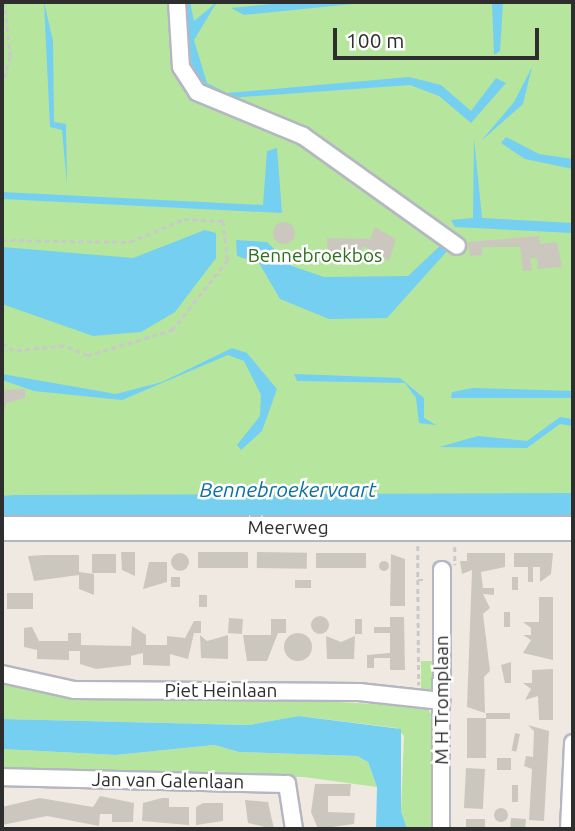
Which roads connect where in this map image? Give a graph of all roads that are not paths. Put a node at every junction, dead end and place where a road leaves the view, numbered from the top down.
1 (177, 2) edge
2 (457, 246) dead end
3 (2, 528) edge
4 (573, 528) edge
5 (442, 575) road end
6 (2, 674) edge
7 (442, 701) junction
8 (573, 743) edge
9 (2, 777) edge
10 (294, 829) edge
11 (441, 829) edge
12 (569, 829) edge

1 - 2 street
3 - 4 street, Meerweg
5 - 7 street, M H Tromplaan
6 - 7 street, Piet Heinlaan
7 - 11 street, M H Tromplaan
8 - 12 street
9 - 10 street, Jan van Galenlaan

